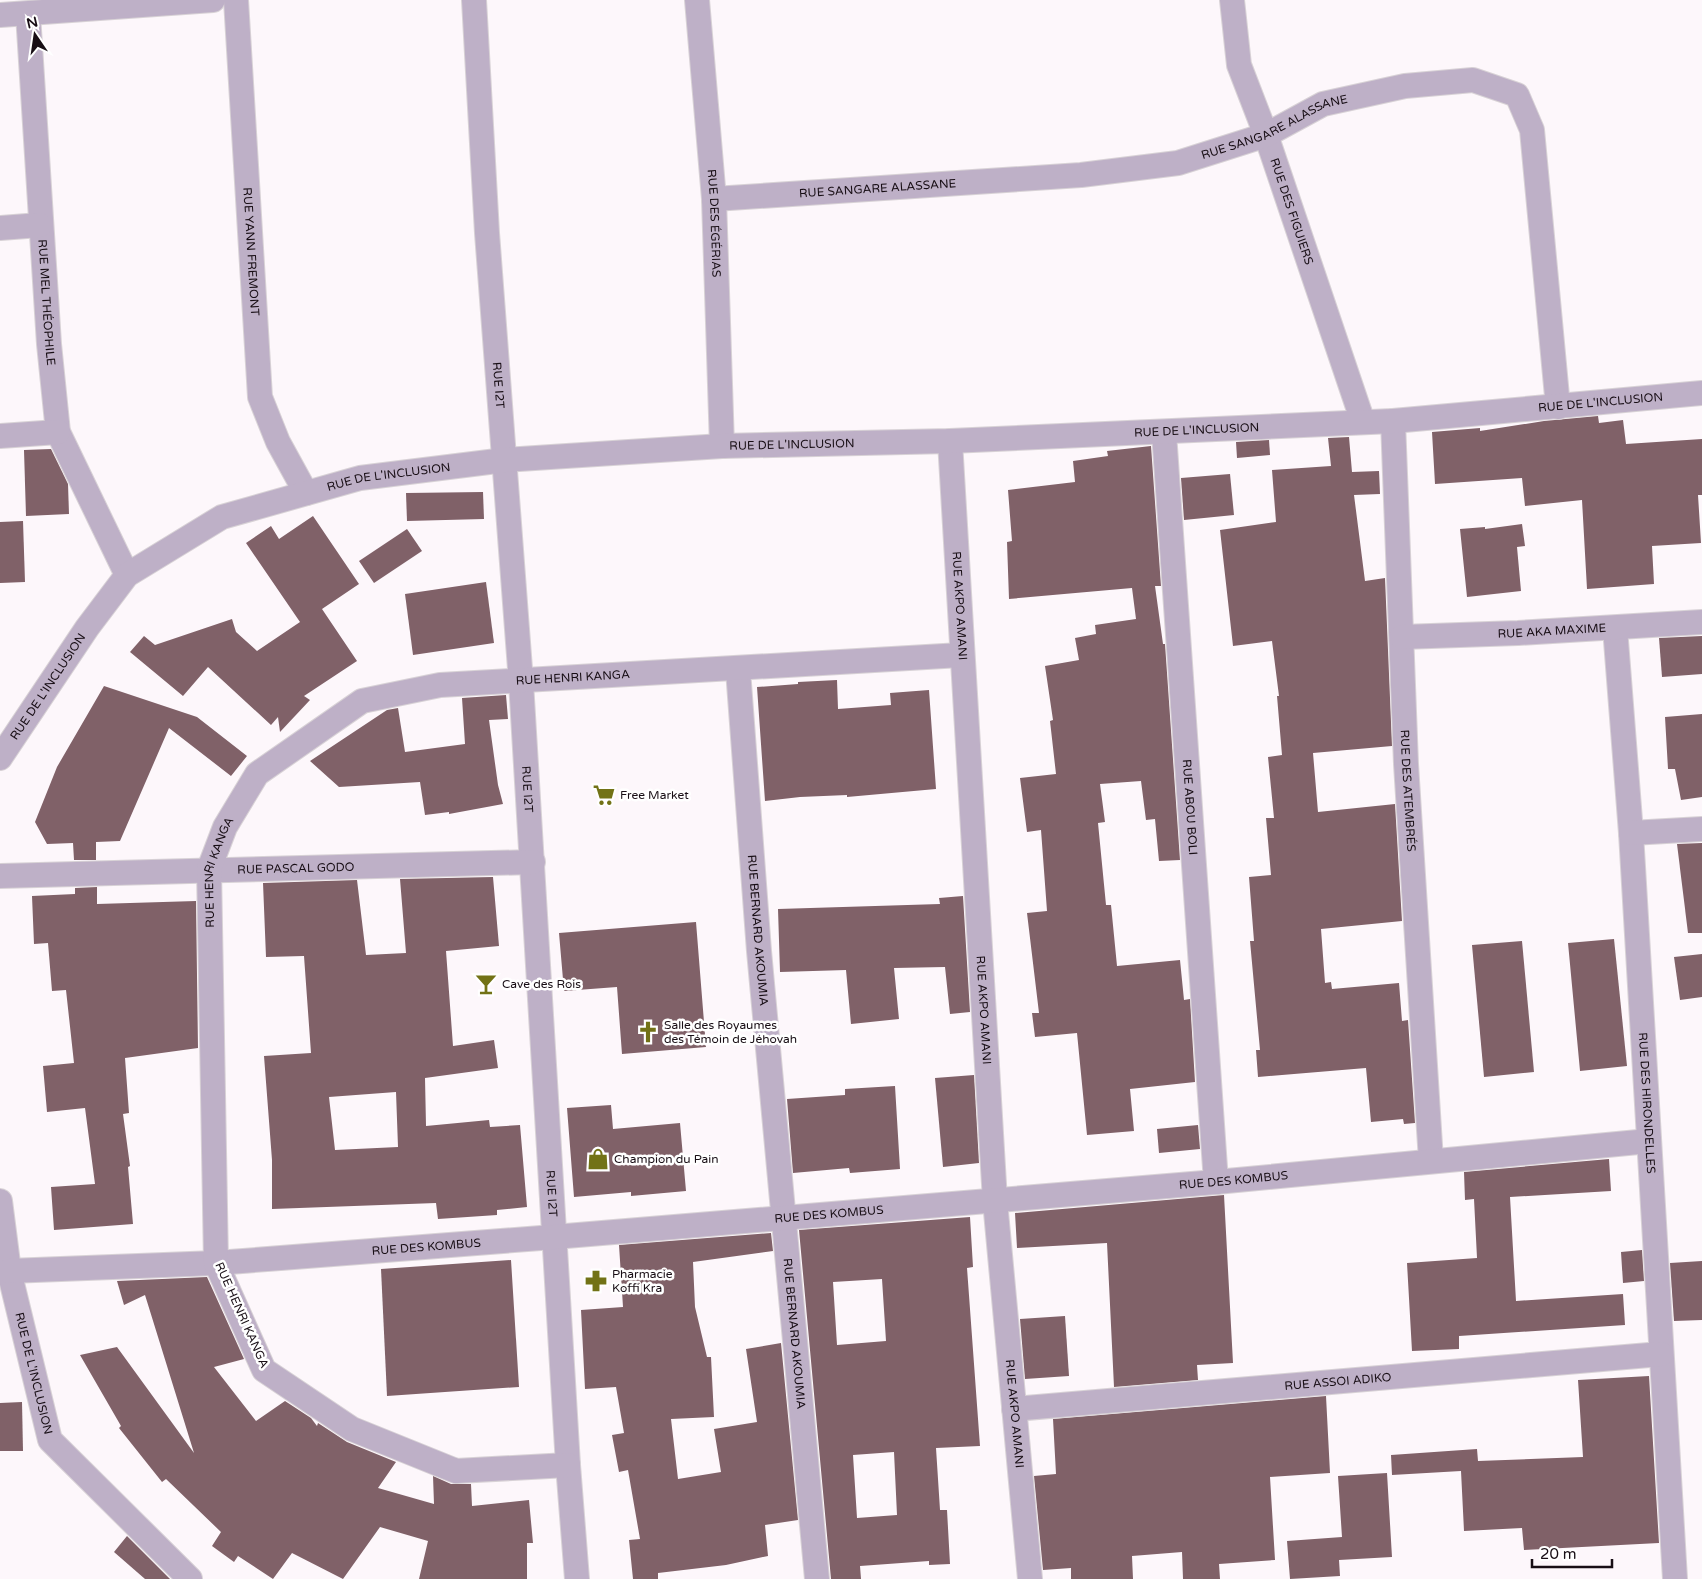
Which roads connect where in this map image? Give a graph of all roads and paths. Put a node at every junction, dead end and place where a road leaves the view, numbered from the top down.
1 (213, 0) edge
2 (236, 0) edge
3 (474, 0) edge
4 (698, 0) edge
5 (1232, 0) edge
6 (28, 14) junction
7 (0, 15) edge
8 (1266, 135) junction
9 (714, 199) junction
10 (40, 225) junction
11 (0, 228) edge
12 (1702, 393) edge
13 (1558, 407) junction
14 (1393, 421) junction
15 (1363, 422) junction
16 (58, 432) junction
17 (1164, 432) junction
18 (0, 436) edge
19 (950, 441) junction
20 (722, 446) junction
21 (505, 460) junction
22 (306, 493) junction
23 (127, 575) junction
24 (1702, 622) edge
25 (1615, 628) junction
26 (1402, 637) junction
27 (961, 655) junction
28 (738, 670) junction
29 (521, 682) junction
30 (0, 758) edge
31 (1702, 829) edge
32 (1631, 833) junction
33 (533, 862) junction
34 (209, 869) junction
35 (0, 876) edge
36 (1649, 1142) junction
37 (1431, 1161) junction
38 (1216, 1182) junction
39 (0, 1201) edge
40 (995, 1201) junction
41 (783, 1217) junction
42 (554, 1237) junction
43 (216, 1263) junction
44 (9, 1271) junction
45 (1660, 1354) junction
46 (1014, 1409) junction
47 (568, 1465) junction
48 (190, 1579) edge
49 (577, 1579) edge
50 (817, 1579) edge
51 (1030, 1579) edge
52 (1674, 1579) edge

1 - 6 street
2 - 22 street, RUE YANN FREMONT
3 - 21 street, RUE I2T
4 - 9 street, RUE DES ÉGÉRIAS
5 - 8 street, RUE DES FIGUIERS
6 - 7 street
6 - 10 street, RUE MEL THÉOPHILE
8 - 9 street, RUE SANGARE ALASSANE
8 - 13 street, RUE SANGARE ALASSANE
8 - 15 street, RUE DES FIGUIERS
9 - 20 street, RUE DES ÉGÉRIAS
10 - 11 street
10 - 16 street, RUE MEL THÉOPHILE
12 - 13 street, RUE DE L'INCLUSION
13 - 14 street, RUE DE L'INCLUSION
14 - 15 street, RUE DE L'INCLUSION
14 - 26 street, RUE DES ATEMBRÉS
15 - 17 street, RUE DE L'INCLUSION
16 - 18 street
16 - 23 street, RUE MEL THÉOPHILE
17 - 19 street, RUE DE L'INCLUSION
17 - 38 street, RUE ABOU BOLI
19 - 20 street, RUE DE L'INCLUSION
19 - 27 street, RUE AKPO AMANI
20 - 21 street, RUE DE L'INCLUSION
21 - 22 street, RUE DE L'INCLUSION
21 - 29 street, RUE I2T
22 - 23 street, RUE DE L'INCLUSION
23 - 30 street, RUE DE L'INCLUSION
24 - 25 street, RUE AKA MAXIME
25 - 26 street, RUE AKA MAXIME
25 - 32 street, RUE DES HIRONDELLES
26 - 37 street, RUE DES ATEMBRÉS
27 - 28 street, RUE HENRI KANGA
27 - 40 street, RUE AKPO AMANI
28 - 29 street, RUE HENRI KANGA
28 - 41 street, RUE BERNARD AKOUMIA
29 - 33 street, RUE I2T
29 - 34 street, RUE HENRI KANGA
31 - 32 street
32 - 36 street, RUE DES HIRONDELLES
33 - 34 street, RUE PASCAL GODO
33 - 42 street, RUE I2T
34 - 35 street, RUE PASCAL GODO
34 - 43 street, RUE HENRI KANGA
36 - 37 street, RUE DES KOMBUS
36 - 45 street, RUE DES HIRONDELLES
37 - 38 street, RUE DES KOMBUS
38 - 40 street, RUE DES KOMBUS
39 - 44 street, RUE DE L'INCLUSION
40 - 41 street, RUE DES KOMBUS
40 - 46 street, RUE AKPO AMANI
41 - 42 street, RUE DES KOMBUS
41 - 50 street, RUE BERNARD AKOUMIA
42 - 43 street, RUE DES KOMBUS
42 - 47 street, RUE I2T
43 - 44 street, RUE DES KOMBUS
43 - 47 street, RUE HENRI KANGA
44 - 48 street, RUE DE L'INCLUSION
45 - 46 street, RUE ASSOI ADIKO
45 - 52 street, RUE DES HIRONDELLES
46 - 51 street, RUE AKPO AMANI
47 - 49 street, RUE I2T

